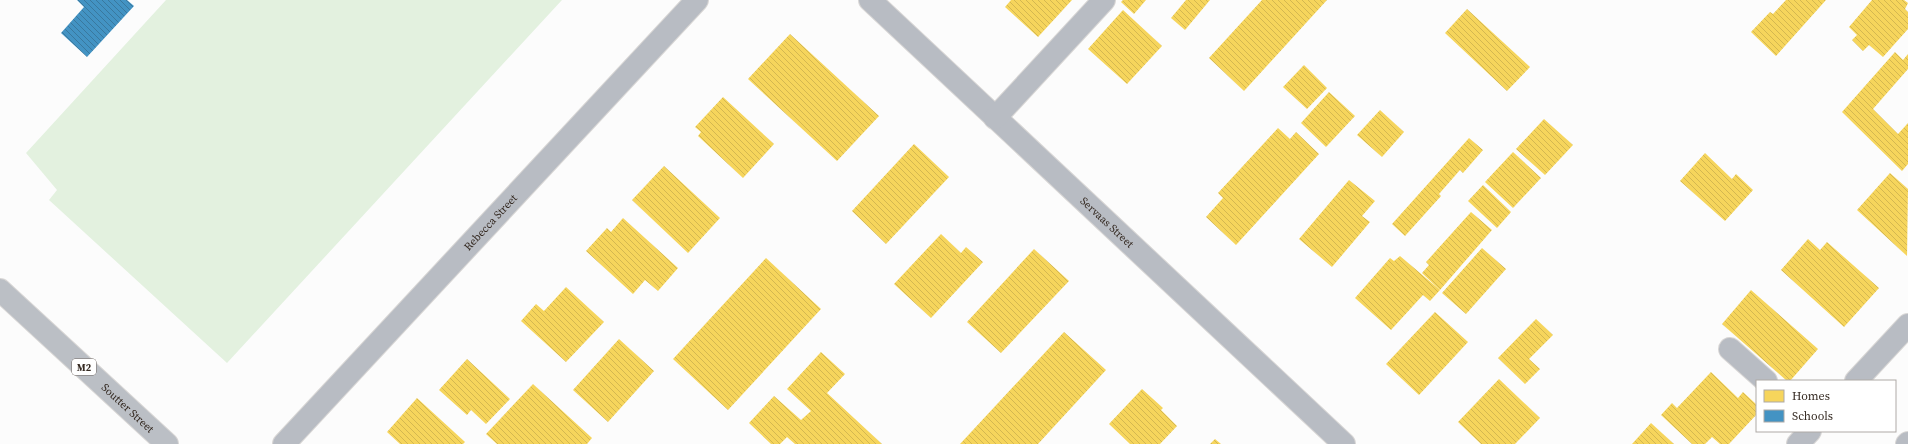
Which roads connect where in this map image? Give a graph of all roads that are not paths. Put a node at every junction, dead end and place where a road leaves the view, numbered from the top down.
1 (697, 0) edge
2 (870, 0) edge
3 (1104, 0) edge
4 (995, 118) junction
5 (0, 290) edge
6 (1908, 325) edge
7 (1730, 349) dead end
8 (1765, 380) edge
9 (1857, 380) edge
10 (1809, 432) edge
11 (167, 444) edge
12 (284, 444) edge
13 (1344, 444) edge
14 (1798, 444) edge

1 - 12 street, Rebecca Street
2 - 4 street, Servaas Street
3 - 4 street
4 - 13 street, Servaas Street
5 - 11 main road, Soutter Street / M2
6 - 9 street
7 - 8 street
10 - 14 street

